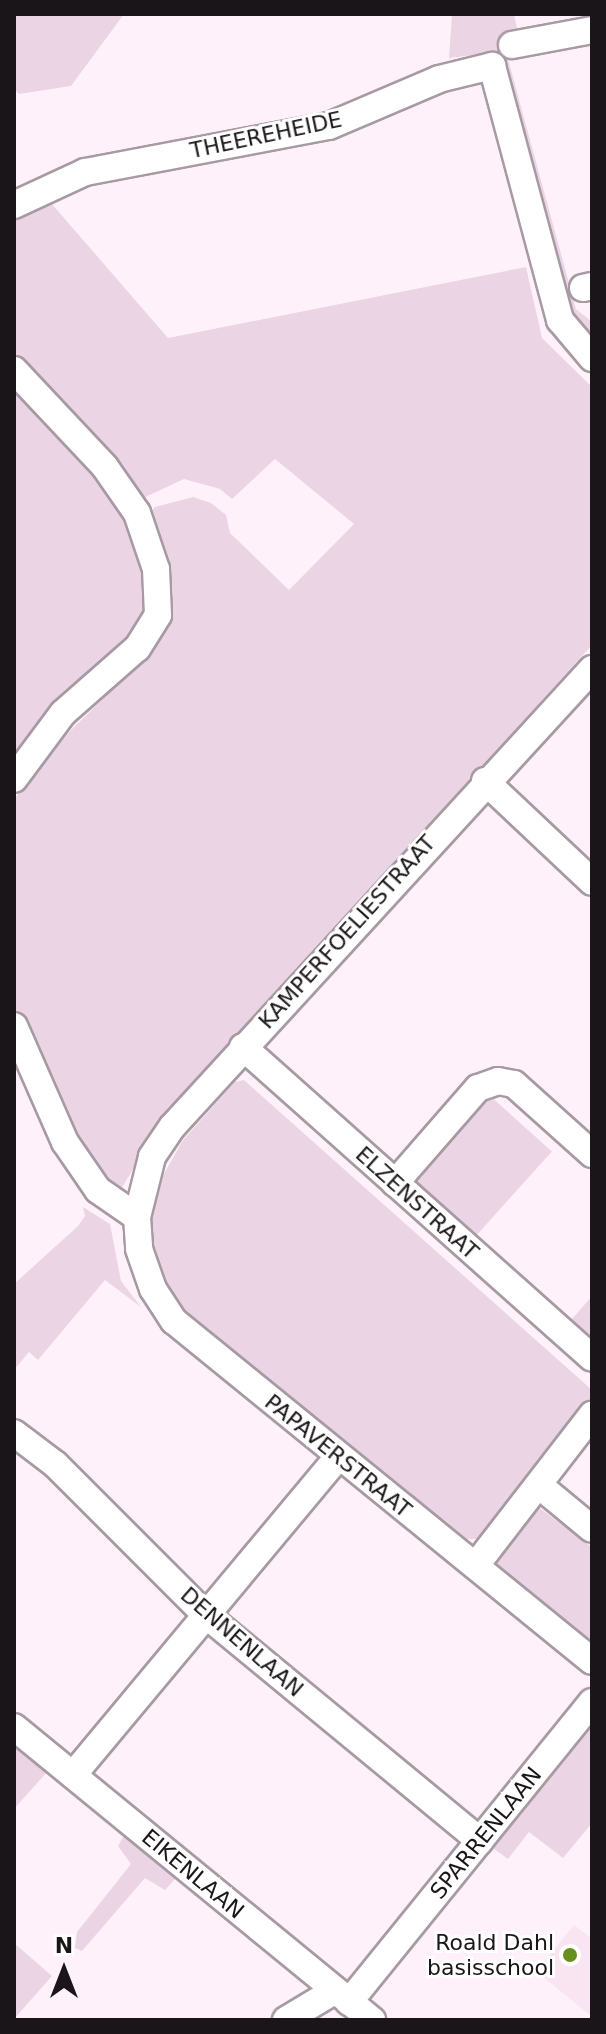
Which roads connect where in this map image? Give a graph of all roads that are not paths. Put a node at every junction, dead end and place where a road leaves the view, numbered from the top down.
1 (590, 37) edge
2 (512, 45) dead end
3 (14, 205) edge
4 (592, 358) edge
5 (14, 370) edge
6 (592, 669) edge
7 (14, 779) edge
8 (485, 781) junction
9 (592, 882) edge
10 (14, 1026) edge
11 (243, 1047) junction
12 (592, 1154) edge
13 (395, 1183) junction
14 (137, 1217) junction
15 (592, 1358) edge
16 (592, 1415) edge
17 (14, 1433) edge
18 (337, 1458) junction
19 (540, 1486) junction
20 (592, 1529) edge
21 (476, 1565) junction
22 (206, 1615) junction
23 (592, 1661) edge
24 (592, 1702) edge
25 (14, 1727) edge
26 (73, 1775) junction
27 (480, 1841) junction
28 (342, 1996) junction
29 (286, 2020) edge
30 (372, 2020) edge

1 - 2 street
3 - 4 street, THEEREHEIDE
5 - 7 street
6 - 8 street, KAMPERFOELIESTRAAT
8 - 9 street
8 - 11 street, KAMPERFOELIESTRAAT
10 - 14 street
11 - 13 street, ELZENSTRAAT
11 - 14 street, KAMPERFOELIESTRAAT
12 - 13 street
13 - 15 street, ELZENSTRAAT
14 - 18 street, PAPAVERSTRAAT
16 - 19 street
17 - 22 street, DENNENLAAN
18 - 21 street, PAPAVERSTRAAT
18 - 22 street
19 - 20 street
19 - 21 street
21 - 23 street, PAPAVERSTRAAT
22 - 26 street
22 - 27 street, DENNENLAAN
24 - 27 street, SPARRENLAAN
25 - 26 street, EIKENLAAN
26 - 28 street, EIKENLAAN
27 - 28 street, SPARRENLAAN
28 - 29 street, SPARRENLAAN
28 - 30 street, EIKENLAAN

